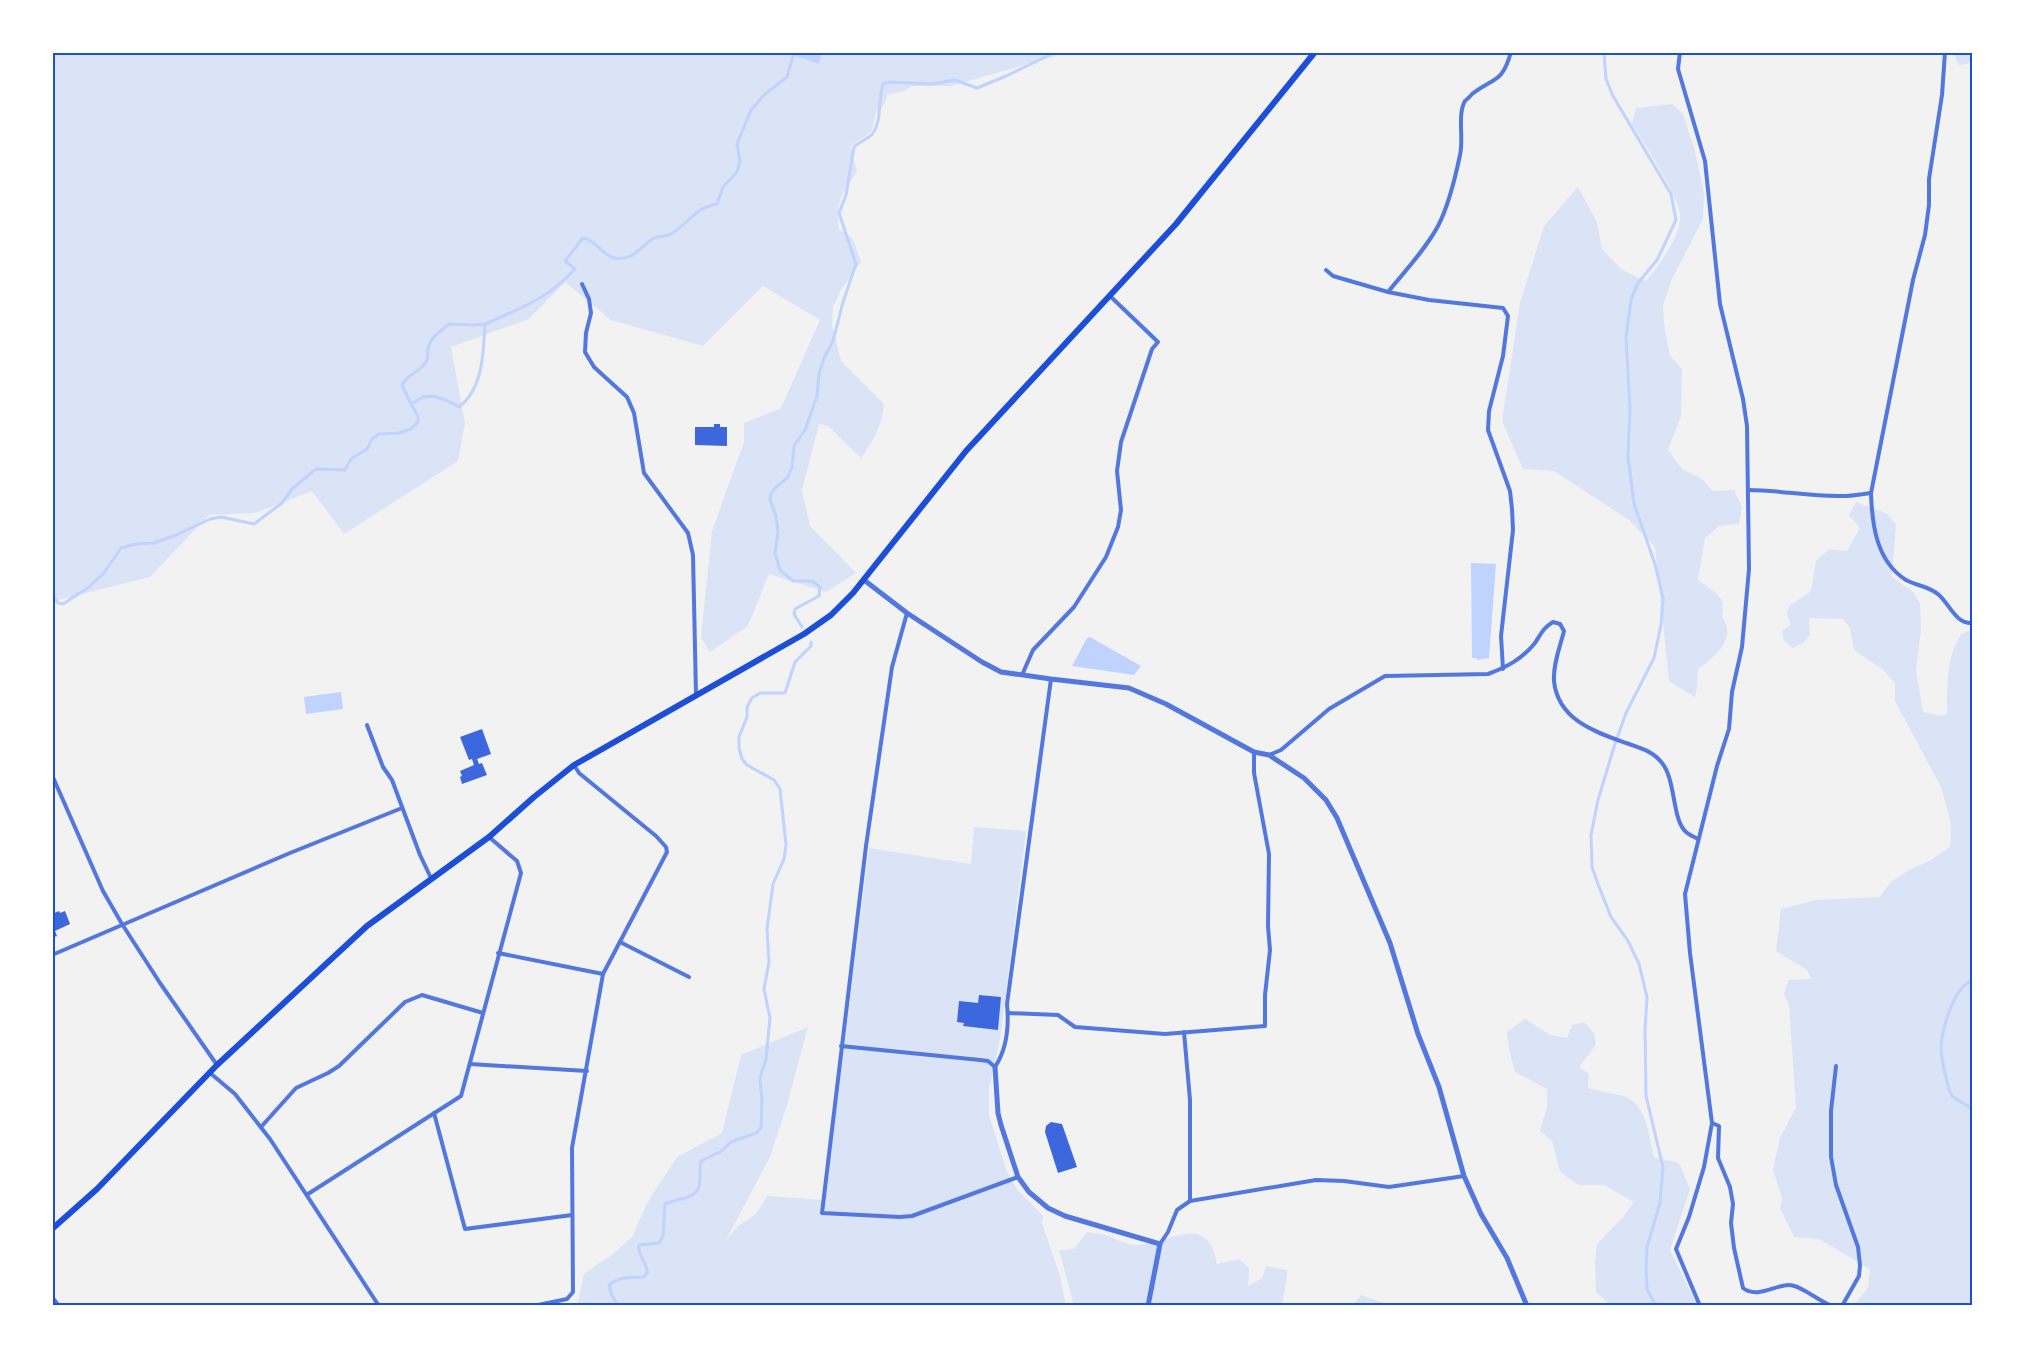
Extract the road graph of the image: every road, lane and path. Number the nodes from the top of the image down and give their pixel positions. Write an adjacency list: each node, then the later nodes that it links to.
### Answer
1 (1315, 52): 8 (main road)
2 (1511, 52): 7 (street)
3 (1680, 52): 9 (street)
4 (1945, 52): 10 (street)
5 (1326, 270): 7 (street)
6 (582, 284): 17 (street)
7 (1388, 292): 14 (street)
8 (1110, 296): 11 (main road); 15 (street)
9 (1748, 490): 10 (street); 25 (street)
10 (1871, 493): 13 (street)
11 (864, 580): 12 (street); 17 (main road)
12 (907, 613): 15 (street); 36 (street)
13 (1972, 623)
14 (1503, 669): 20 (street); 25 (street)
15 (1022, 676): 16 (street)
16 (1051, 679): 19 (street); 34 (street)
17 (696, 695): 21 (main road)
18 (367, 725): 23 (street)
19 (1254, 752): 20 (street); 35 (street)
20 (1269, 754): 46 (street)
21 (574, 765): 24 (main road); 28 (street)
22 (52, 774): 27 (street)
23 (402, 808): 26 (street); 27 (street)
24 (489, 837): 26 (main road); 29 (street)
25 (1698, 839): 44 (street)
26 (431, 878): 38 (main road)
27 (122, 924): 30 (street); 38 (street)
28 (620, 942): 31 (street); 32 (street)
29 (498, 953): 31 (street); 33 (street)
30 (52, 955)
31 (603, 974): 41 (street)
32 (690, 977)
33 (483, 1013): 37 (street); 45 (street)
34 (1008, 1013): 35 (street); 40 (street)
35 (1184, 1032): 49 (street)
36 (841, 1046): 40 (street); 47 (street)
37 (470, 1064): 41 (street); 43 (street)
38 (217, 1065): 42 (main road)
39 (1836, 1066): 61 (street)
40 (995, 1067): 47 (street)
41 (586, 1071): 50 (street)
42 (209, 1072): 45 (street); 51 (main road)
43 (434, 1113): 48 (street); 50 (street)
44 (1712, 1123): 59 (street); 60 (street)
45 (261, 1127): 48 (street)
46 (1464, 1176): 49 (street); 58 (street)
47 (1018, 1177): 52 (street)
48 (308, 1194): 55 (street)
49 (1190, 1201): 52 (street)
50 (572, 1215): 56 (street)
51 (52, 1229)
52 (1160, 1244): 57 (street)
53 (52, 1297): 54 (street)
54 (59, 1305)
55 (379, 1305)
56 (533, 1305)
57 (1148, 1305)
58 (1527, 1305)
59 (1700, 1305)
60 (1832, 1305)
61 (1842, 1305)

